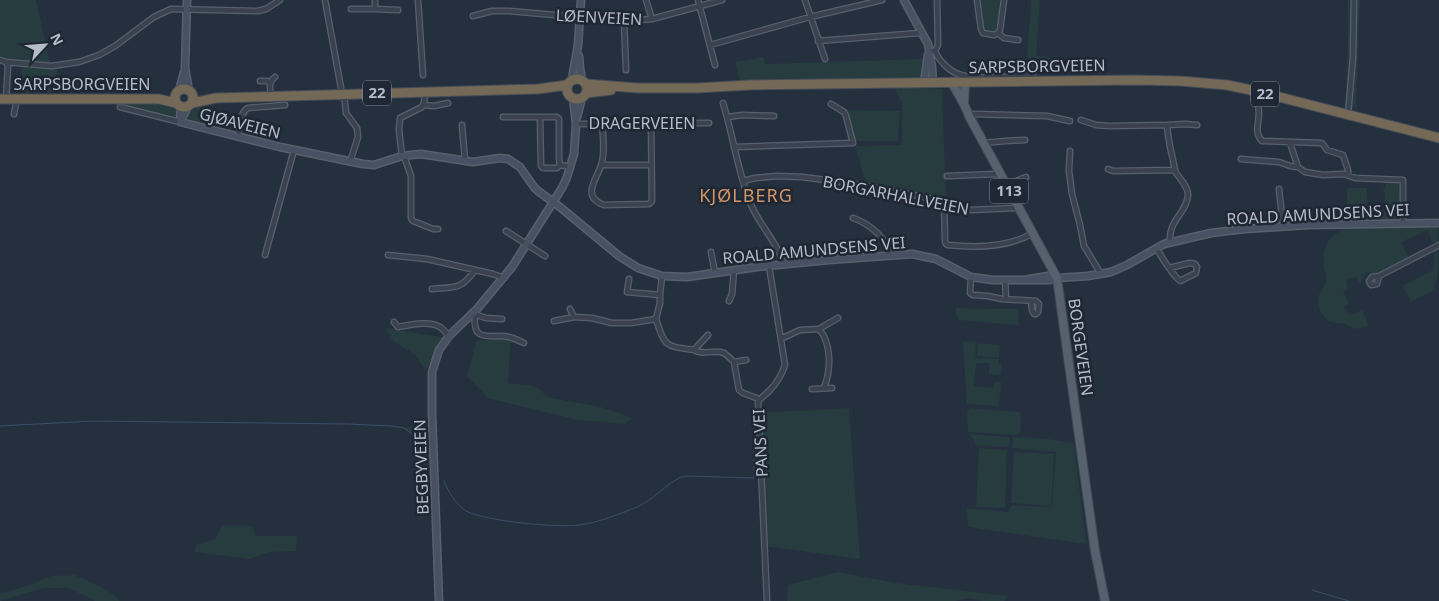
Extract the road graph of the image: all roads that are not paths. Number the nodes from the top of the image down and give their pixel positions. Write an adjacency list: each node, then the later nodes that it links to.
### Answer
1 (187, 0): 20 (street, GJØAVEIEN)
2 (280, 0): 20 (street)
3 (325, 0): 48 (street)
4 (374, 0): 19 (street)
5 (418, 0): 40 (street)
6 (581, 0): 23 (street, BEGBYVEIEN)
7 (646, 0): 25 (street)
8 (698, 0): 17 (street)
9 (722, 0): 17 (street, LØENVEIEN)
10 (805, 0): 24 (street)
11 (882, 0): 24 (street)
12 (904, 0): 27 (street)
13 (937, 0): 33 (street)
14 (977, 0): 28 (street)
15 (1004, 0): 28 (street)
16 (1354, 0): 63 (street)
17 (700, 7): 25 (street, LØENVEIEN); 32 (street)
18 (351, 9): 19 (street)
19 (375, 9): 21 (street)
20 (186, 10): 36 (street); 53 (street, GJØAVEIEN)
21 (398, 10)
22 (473, 16): 23 (street, LØENVEIEN)
23 (580, 17): 26 (street, LØENVEIEN); 31 (street, BEGBYVEIEN)
24 (810, 17): 30 (street); 32 (street)
25 (652, 20): 26 (street, LØENVEIEN)
26 (624, 21): 38 (street)
27 (922, 32): 30 (street); 33 (street)
28 (998, 34): 29 (street)
29 (1018, 40)
30 (818, 41): 34 (street)
31 (578, 45): 47 (street, BEGBYVEIEN); 47 (street, BEGBYVEIEN)
32 (710, 45): 37 (street)
33 (932, 51): 39 (street); 45 (street)
34 (824, 59)
35 (0, 60): 36 (street, SARPSBORGVEIEN)
36 (6, 62): 51 (street, SARPSBORGVEIEN)
37 (715, 65)
38 (626, 70)
39 (1033, 74)
40 (423, 75)
41 (275, 77): 44 (street)
42 (260, 81): 44 (street)
43 (965, 82): 46 (highway, SARPSBORGVEIEN / 22); 54 (main road, BORGEVEIEN / 113); 63 (highway, SARPSBORGVEIEN / 22)
44 (270, 83): 50 (street)
45 (928, 83): 46 (highway, SARPSBORGVEIEN / 22); 47 (highway, SARPSBORGVEIEN / 22)
46 (952, 83): 54 (main road, BORGEVEIEN / 113)
47 (577, 89): 49 (highway, SARPSBORGVEIEN / 22); 70 (street, BEGBYVEIEN)
48 (342, 91): 49 (highway, SARPSBORGVEIEN / 22); 50 (highway, SARPSBORGVEIEN / 22); 90 (street)
49 (425, 92): 59 (street)
50 (271, 96): 53 (highway, SARPSBORGVEIEN / 22)
51 (3, 99): 52 (highway, SARPSBORGVEIEN / 22)
52 (17, 99): 53 (highway, SARPSBORGVEIEN / 22); 62 (street)
53 (184, 99): 72 (street, GJØAVEIEN)
54 (964, 102): 65 (main road, BORGEVEIEN / 113)
55 (448, 103): 59 (street)
56 (723, 103): 67 (street)
57 (831, 104): 84 (street)
58 (285, 105): 79 (street)
59 (423, 105): 87 (street)
60 (1258, 106): 82 (street)
61 (120, 107): 72 (street, GJØAVEIEN)
62 (14, 114)
63 (1348, 115): 80 (highway, SARPSBORGVEIEN / 22)
64 (774, 116): 67 (street)
65 (969, 116): 71 (street); 83 (main road, BORGEVEIEN / 113)
66 (540, 117): 68 (street); 93 (street); 93 (street)
67 (728, 117): 84 (street)
68 (504, 118)
69 (1081, 120): 77 (street)
70 (576, 121): 75 (street, DRAGERVEIEN); 94 (street, BEGBYVEIEN)
71 (1070, 121)
72 (180, 122): 79 (street, GJØAVEIEN)
73 (651, 122): 74 (street, DRAGERVEIEN); 75 (street, DRAGERVEIEN); 92 (street)
74 (709, 122)
75 (602, 123): 91 (street)
76 (462, 125): 89 (street)
77 (1167, 125): 78 (street); 97 (street)
78 (1197, 125)
79 (238, 136): 85 (street, GJØAVEIEN)
80 (1439, 138)
81 (1025, 140): 83 (street)
82 (1290, 143): 95 (street); 99 (street)
83 (984, 144): 98 (main road, BORGEVEIEN / 113)
84 (734, 147): 102 (street)
85 (294, 150): 90 (street, GJØAVEIEN); 120 (street, GJØAVEIEN)
86 (1070, 151): 130 (street)
87 (403, 156): 89 (street, ROALD AMUNDSENS VEI); 90 (street, ROALD AMUNDSENS VEI); 112 (street)
88 (1241, 159): 95 (street)
89 (465, 161): 106 (street, ROALD AMUNDSENS VEI)
90 (350, 162)
91 (602, 165): 92 (street); 92 (street)
92 (651, 165)
93 (560, 166): 94 (street)
94 (571, 167): 106 (street, BEGBYVEIEN)
95 (1298, 167): 99 (street)
96 (1108, 170): 97 (street)
97 (1175, 170): 115 (street)
98 (1000, 173): 100 (street); 103 (main road, BORGEVEIEN / 113)
99 (1348, 174): 109 (street)
100 (947, 176)
101 (1026, 177): 103 (street)
102 (743, 180): 105 (street, BORGARHALLVEIEN); 124 (street)
103 (1006, 185): 107 (main road, BORGEVEIEN / 113)
104 (1279, 189): 111 (street)
105 (944, 201): 107 (street, BORGARHALLVEIEN); 114 (street)
106 (554, 202): 116 (street, BEGBYVEIEN); 131 (street, ROALD AMUNDSENS VEI)
107 (1018, 206): 114 (main road, BORGEVEIEN / 113)
108 (853, 218): 123 (street)
109 (1403, 222): 110 (street, ROALD AMUNDSENS VEI); 111 (street, ROALD AMUNDSENS VEI)
110 (1439, 223)
111 (1283, 226): 115 (street, ROALD AMUNDSENS VEI)
112 (438, 229)
113 (506, 231): 116 (street)
114 (1033, 233): 135 (main road, BORGEVEIEN / 113)
115 (1170, 242): 118 (street, ROALD AMUNDSENS VEI)
116 (527, 245): 122 (street); 134 (street, BEGBYVEIEN)
117 (1439, 245): 132 (street)
118 (1156, 248): 126 (street); 130 (street, ROALD AMUNDSENS VEI)
119 (712, 252): 129 (street, ROALD AMUNDSENS VEI)
120 (265, 255)
121 (388, 255): 127 (street)
122 (545, 256)
123 (890, 256): 124 (street, ROALD AMUNDSENS VEI); 133 (street, ROALD AMUNDSENS VEI)
124 (784, 264): 125 (street, ROALD AMUNDSENS VEI)
125 (769, 266): 128 (street, ROALD AMUNDSENS VEI); 154 (street, PANS VEI)
126 (1169, 268): 126 (street)
127 (474, 270): 134 (street); 138 (street)
128 (734, 270): 129 (street, ROALD AMUNDSENS VEI); 141 (street)
129 (715, 273): 131 (street, ROALD AMUNDSENS VEI)
130 (1101, 274): 135 (street, ROALD AMUNDSENS VEI)
131 (662, 276): 139 (street)
132 (1379, 276)
133 (972, 277): 137 (street, ROALD AMUNDSENS VEI); 140 (street)
134 (504, 278): 144 (street, BEGBYVEIEN)
135 (1057, 278): 137 (street, ROALD AMUNDSENS VEI); 165 (main road, BORGEVEIEN / 113)
136 (629, 279): 139 (street)
137 (1005, 280): 140 (street)
138 (432, 289)
139 (660, 294): 146 (street)
140 (1006, 299): 142 (street)
141 (729, 301)
142 (1031, 301)
143 (570, 309): 145 (street)
144 (474, 314): 148 (street); 153 (street, BEGBYVEIEN); 155 (street)
145 (574, 317): 146 (street); 149 (street)
146 (656, 318): 156 (street)
147 (838, 318): 151 (street)
148 (502, 319)
149 (554, 321)
150 (394, 322): 153 (street)
151 (819, 329): 154 (street); 159 (street)
152 (708, 335): 156 (street)
153 (449, 336): 163 (street, BEGBYVEIEN)
154 (781, 338): 162 (street, PANS VEI)
155 (524, 343)
156 (694, 350): 158 (street)
157 (746, 360): 158 (street)
158 (734, 362): 162 (street)
159 (824, 388): 160 (street); 161 (street)
160 (832, 388)
161 (812, 389)
162 (759, 399): 164 (street, PANS VEI)
163 (439, 601)
164 (767, 601)
165 (1105, 601)

